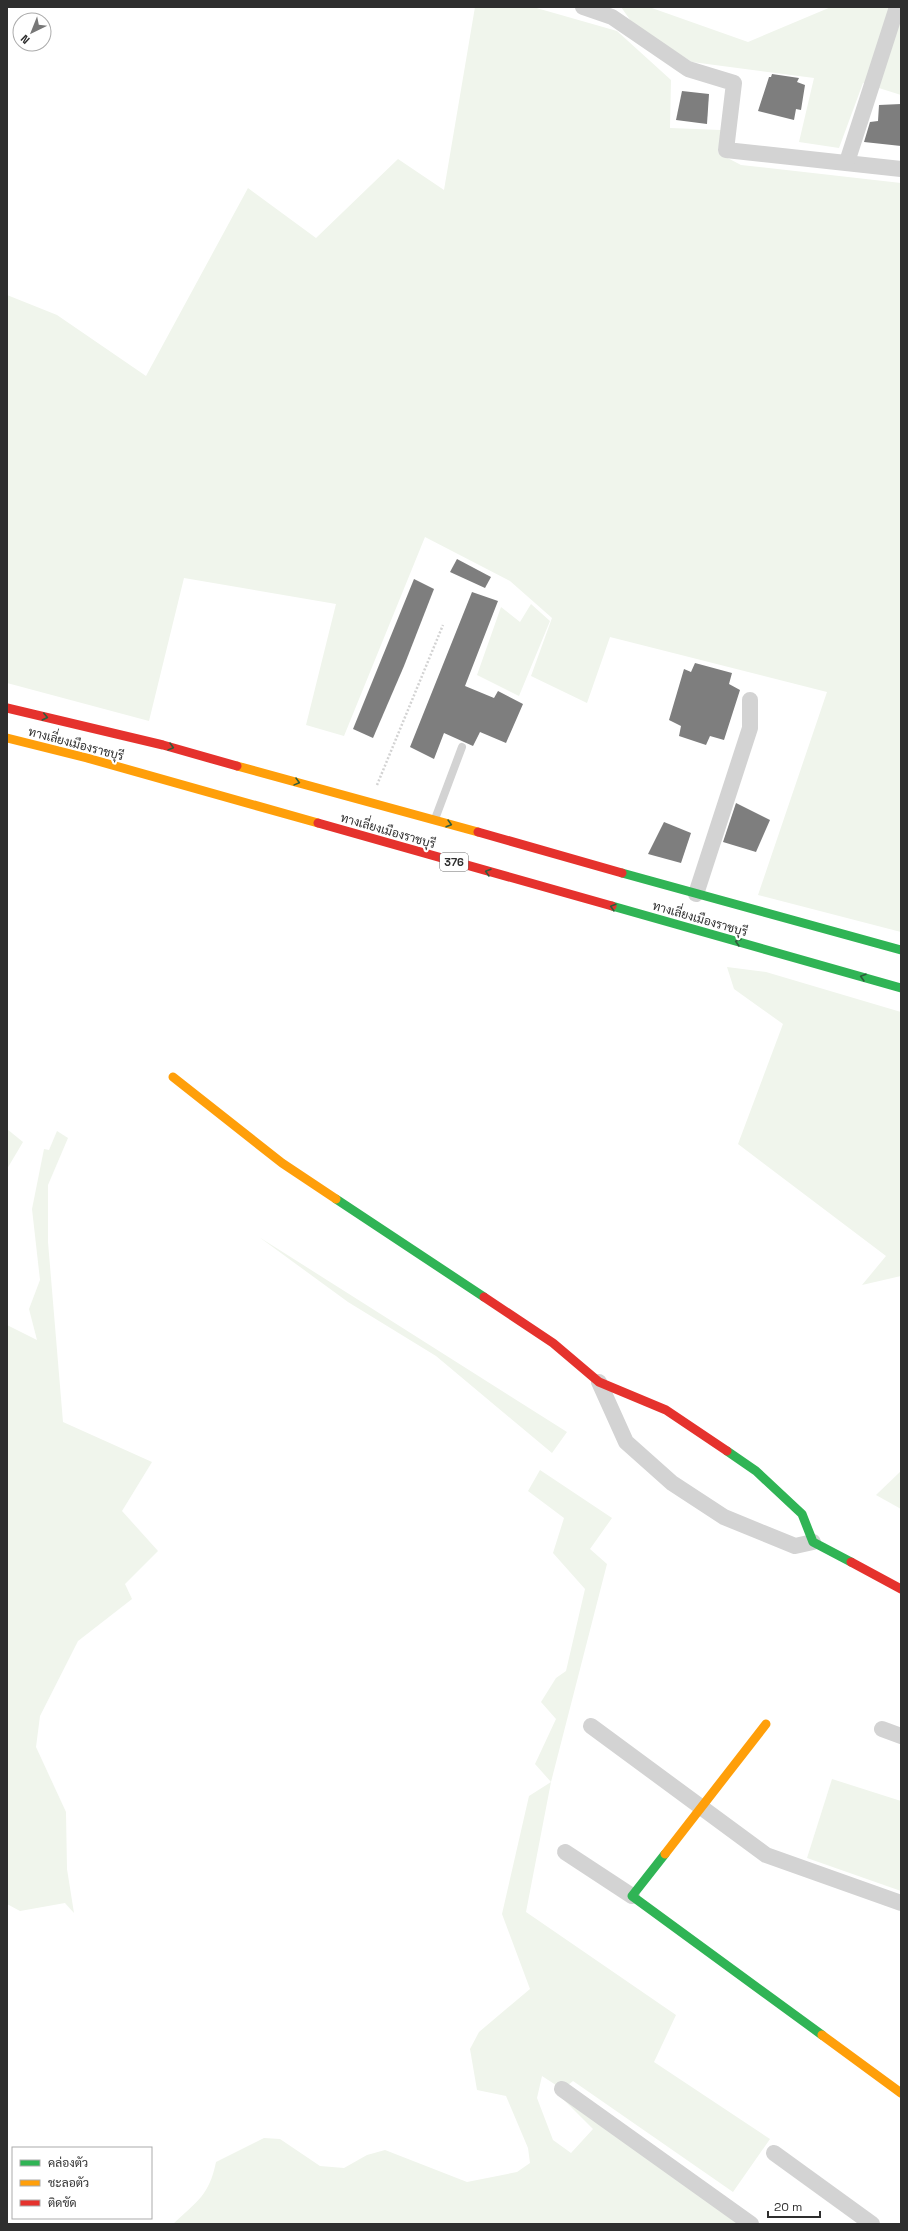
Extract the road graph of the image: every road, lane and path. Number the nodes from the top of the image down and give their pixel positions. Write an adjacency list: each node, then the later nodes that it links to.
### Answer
1 (583, 7): 3 (street)
2 (897, 7): 3 (street)
3 (847, 162): 4 (street)
4 (901, 169)
5 (443, 625): 10 (path)
6 (750, 700): 12 (street)
7 (7, 708): 10 (main road, ทางเลี่ยงเมืองราชบุรี, one-way to 10)
8 (7, 738): 14 (main road, ทางเลี่ยงเมืองราชบุรี / 376, one-way to 8)
9 (462, 747): 11 (lane)
10 (370, 802): 11 (main road, ทางเลี่ยงเมืองราชบุรี)
11 (434, 820): 12 (main road, ทางเลี่ยงเมืองราชบุรี, one-way to 12)
12 (696, 894): 13 (main road, ทางเลี่ยงเมืองราชบุรี)
13 (901, 950)
14 (901, 988)
15 (173, 1077): 16 (main road)
16 (599, 1382): 17 (main road); 17 (street)
17 (813, 1542): 18 (main road)
18 (901, 1589)
19 (766, 1724): 23 (main road)
20 (591, 1726): 23 (street)
21 (882, 1729): 22 (street)
22 (901, 1736)
23 (700, 1808): 25 (main road); 26 (street)
24 (565, 1852): 25 (street)
25 (632, 1896): 28 (main road)
26 (901, 1903)
27 (562, 2090): 30 (street)
28 (901, 2093)
29 (774, 2153): 31 (street)
30 (751, 2224)
31 (872, 2224)

